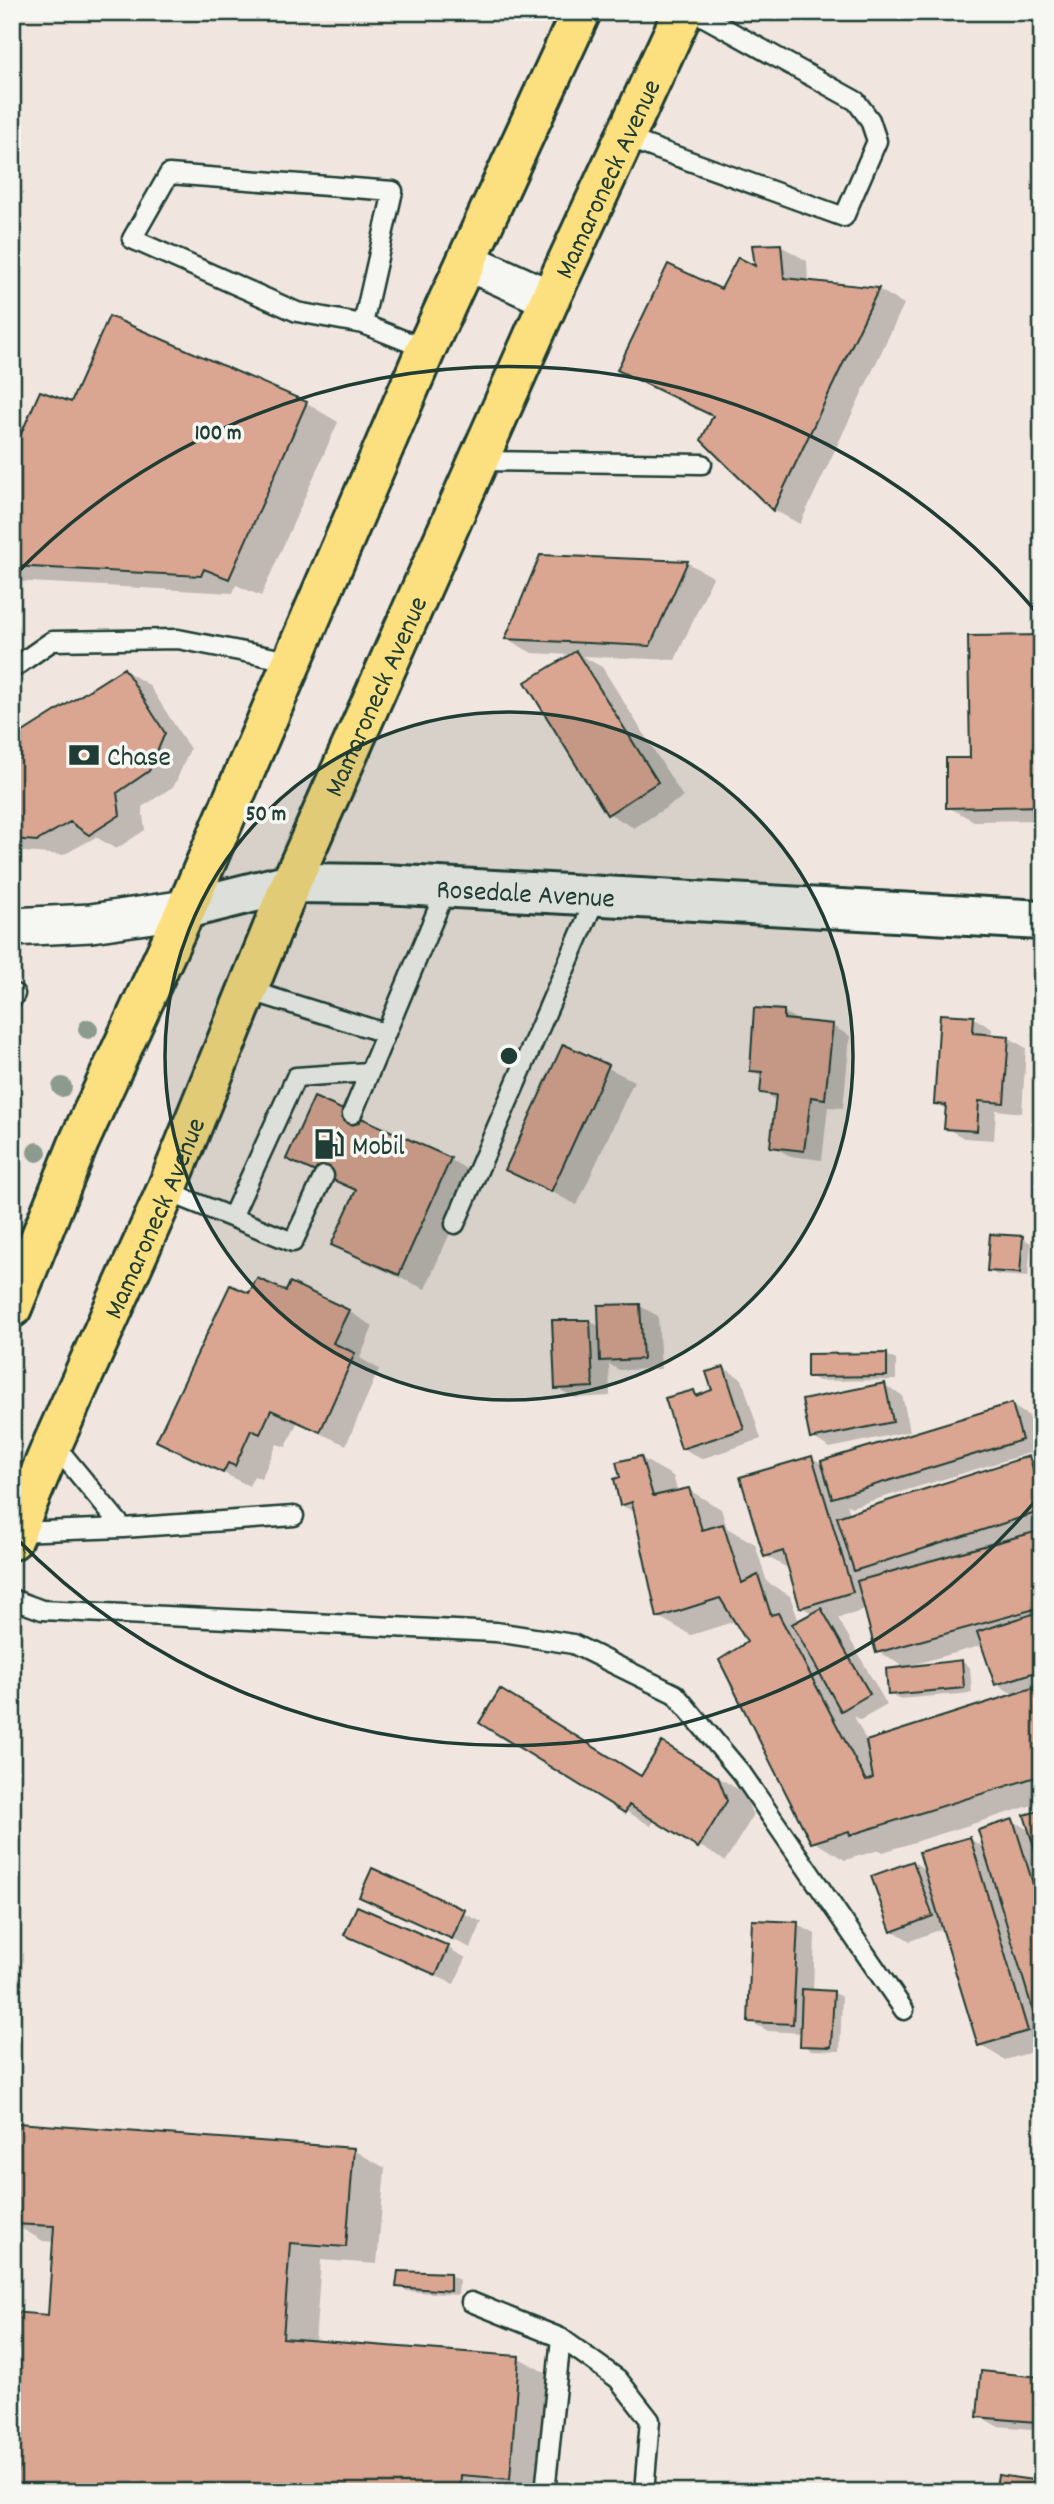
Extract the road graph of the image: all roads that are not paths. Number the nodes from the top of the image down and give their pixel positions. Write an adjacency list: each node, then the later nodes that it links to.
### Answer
1 (581, 12): 5 (main road)
2 (683, 12): 4 (main road, Mamaroneck Avenue)
3 (695, 12): 4 (lane)
4 (626, 138): 6 (main road, Mamaroneck Avenue)
5 (466, 261): 6 (street); 8 (main road)
6 (550, 299): 9 (main road, Mamaroneck Avenue)
7 (363, 324): 7 (lane); 8 (lane)
8 (426, 349): 11 (main road)
9 (478, 461): 10 (lane); 13 (main road, Mamaroneck Avenue)
10 (702, 464)
11 (290, 661): 12 (lane); 16 (main road)
12 (12, 669)
13 (291, 884): 14 (street, Rosedale Avenue); 16 (street, Rosedale Avenue); 19 (main road, Mamaroneck Avenue)
14 (447, 887): 15 (street, Rosedale Avenue); 20 (lane)
15 (597, 895): 17 (street, Rosedale Avenue); 26 (lane)
16 (186, 909): 18 (street, Rosedale Avenue); 27 (main road)
17 (1042, 920)
18 (12, 927)
19 (248, 990): 20 (lane); 24 (main road, Mamaroneck Avenue)
20 (385, 1033): 21 (lane)
21 (368, 1072): 22 (lane); 25 (lane)
22 (352, 1114)
23 (324, 1176): 25 (lane)
24 (166, 1191): 25 (lane); 28 (main road, Mamaroneck Avenue)
25 (232, 1217)
26 (455, 1224)
27 (12, 1308)
28 (53, 1443): 30 (lane); 31 (main road, Mamaroneck Avenue)
29 (294, 1516): 30 (lane)
30 (122, 1528): 31 (lane)
31 (14, 1534)
32 (12, 1599): 33 (lane)
33 (904, 2010)
34 (471, 2302): 35 (lane)
35 (561, 2338): 36 (lane); 37 (lane)
36 (545, 2492)
37 (644, 2492)

